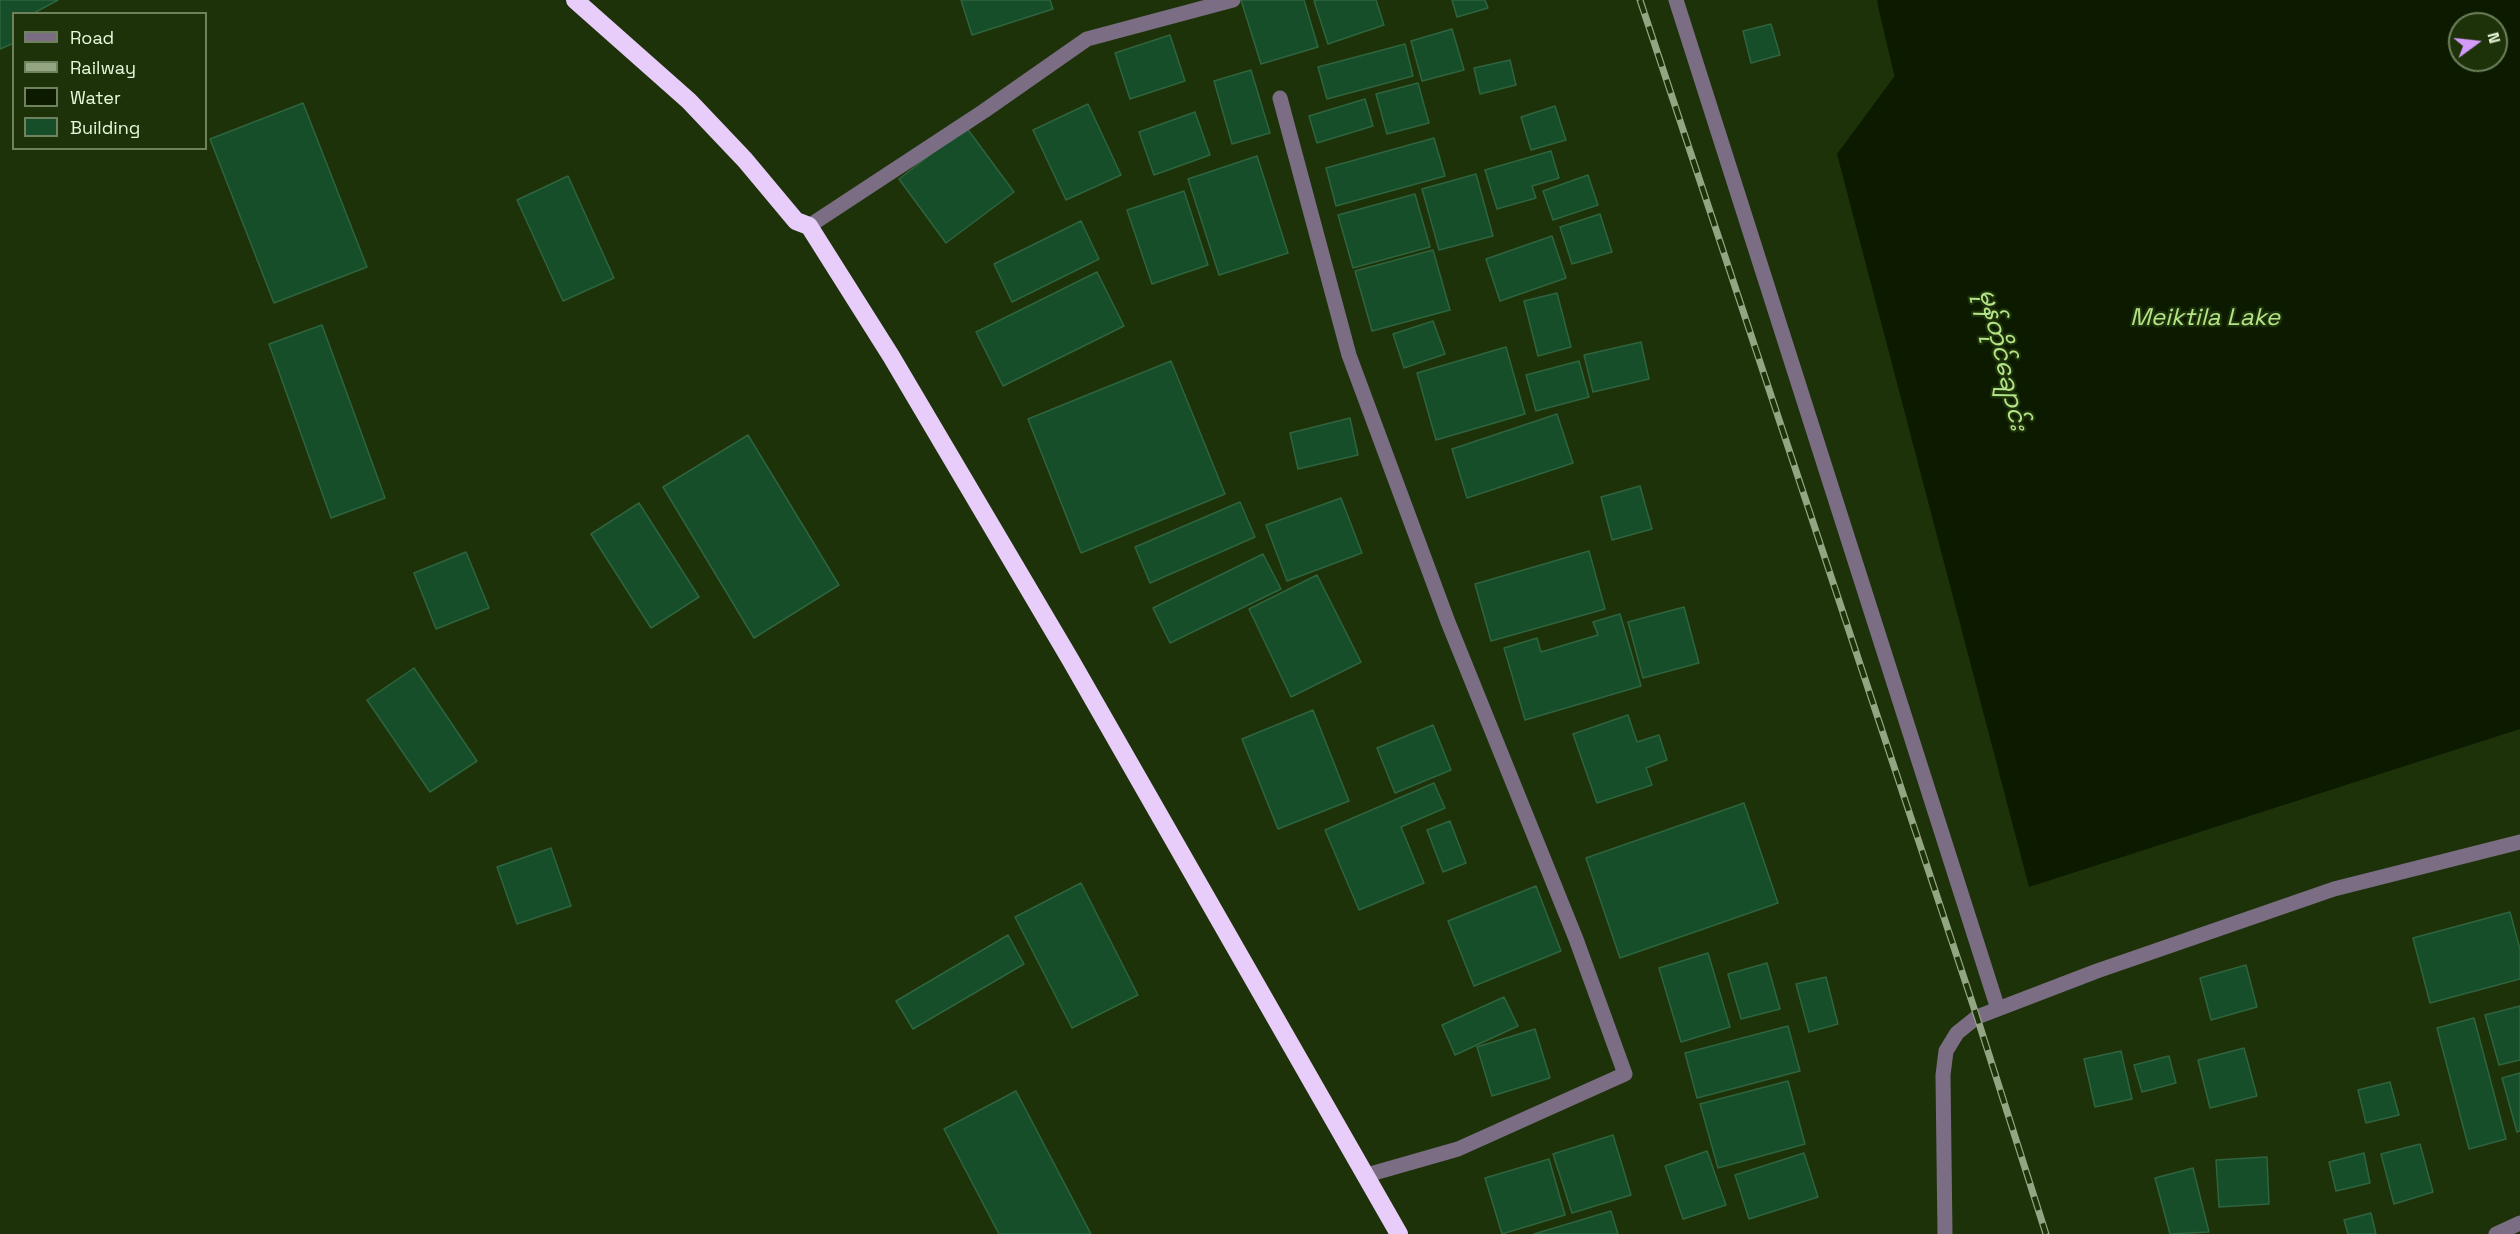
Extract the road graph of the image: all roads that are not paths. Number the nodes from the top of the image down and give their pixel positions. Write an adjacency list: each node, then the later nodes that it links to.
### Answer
1 (575, 0): 5 (highway)
2 (1233, 0): 5 (street)
3 (1676, 0): 7 (street)
4 (1280, 98): 8 (street)
5 (809, 226): 8 (highway)
6 (2520, 842): 7 (street)
7 (1998, 1009): 11 (street)
8 (1366, 1176): 10 (highway)
9 (2520, 1223): 12 (street)
10 (1399, 1234)
11 (1945, 1234)
12 (2496, 1234)

